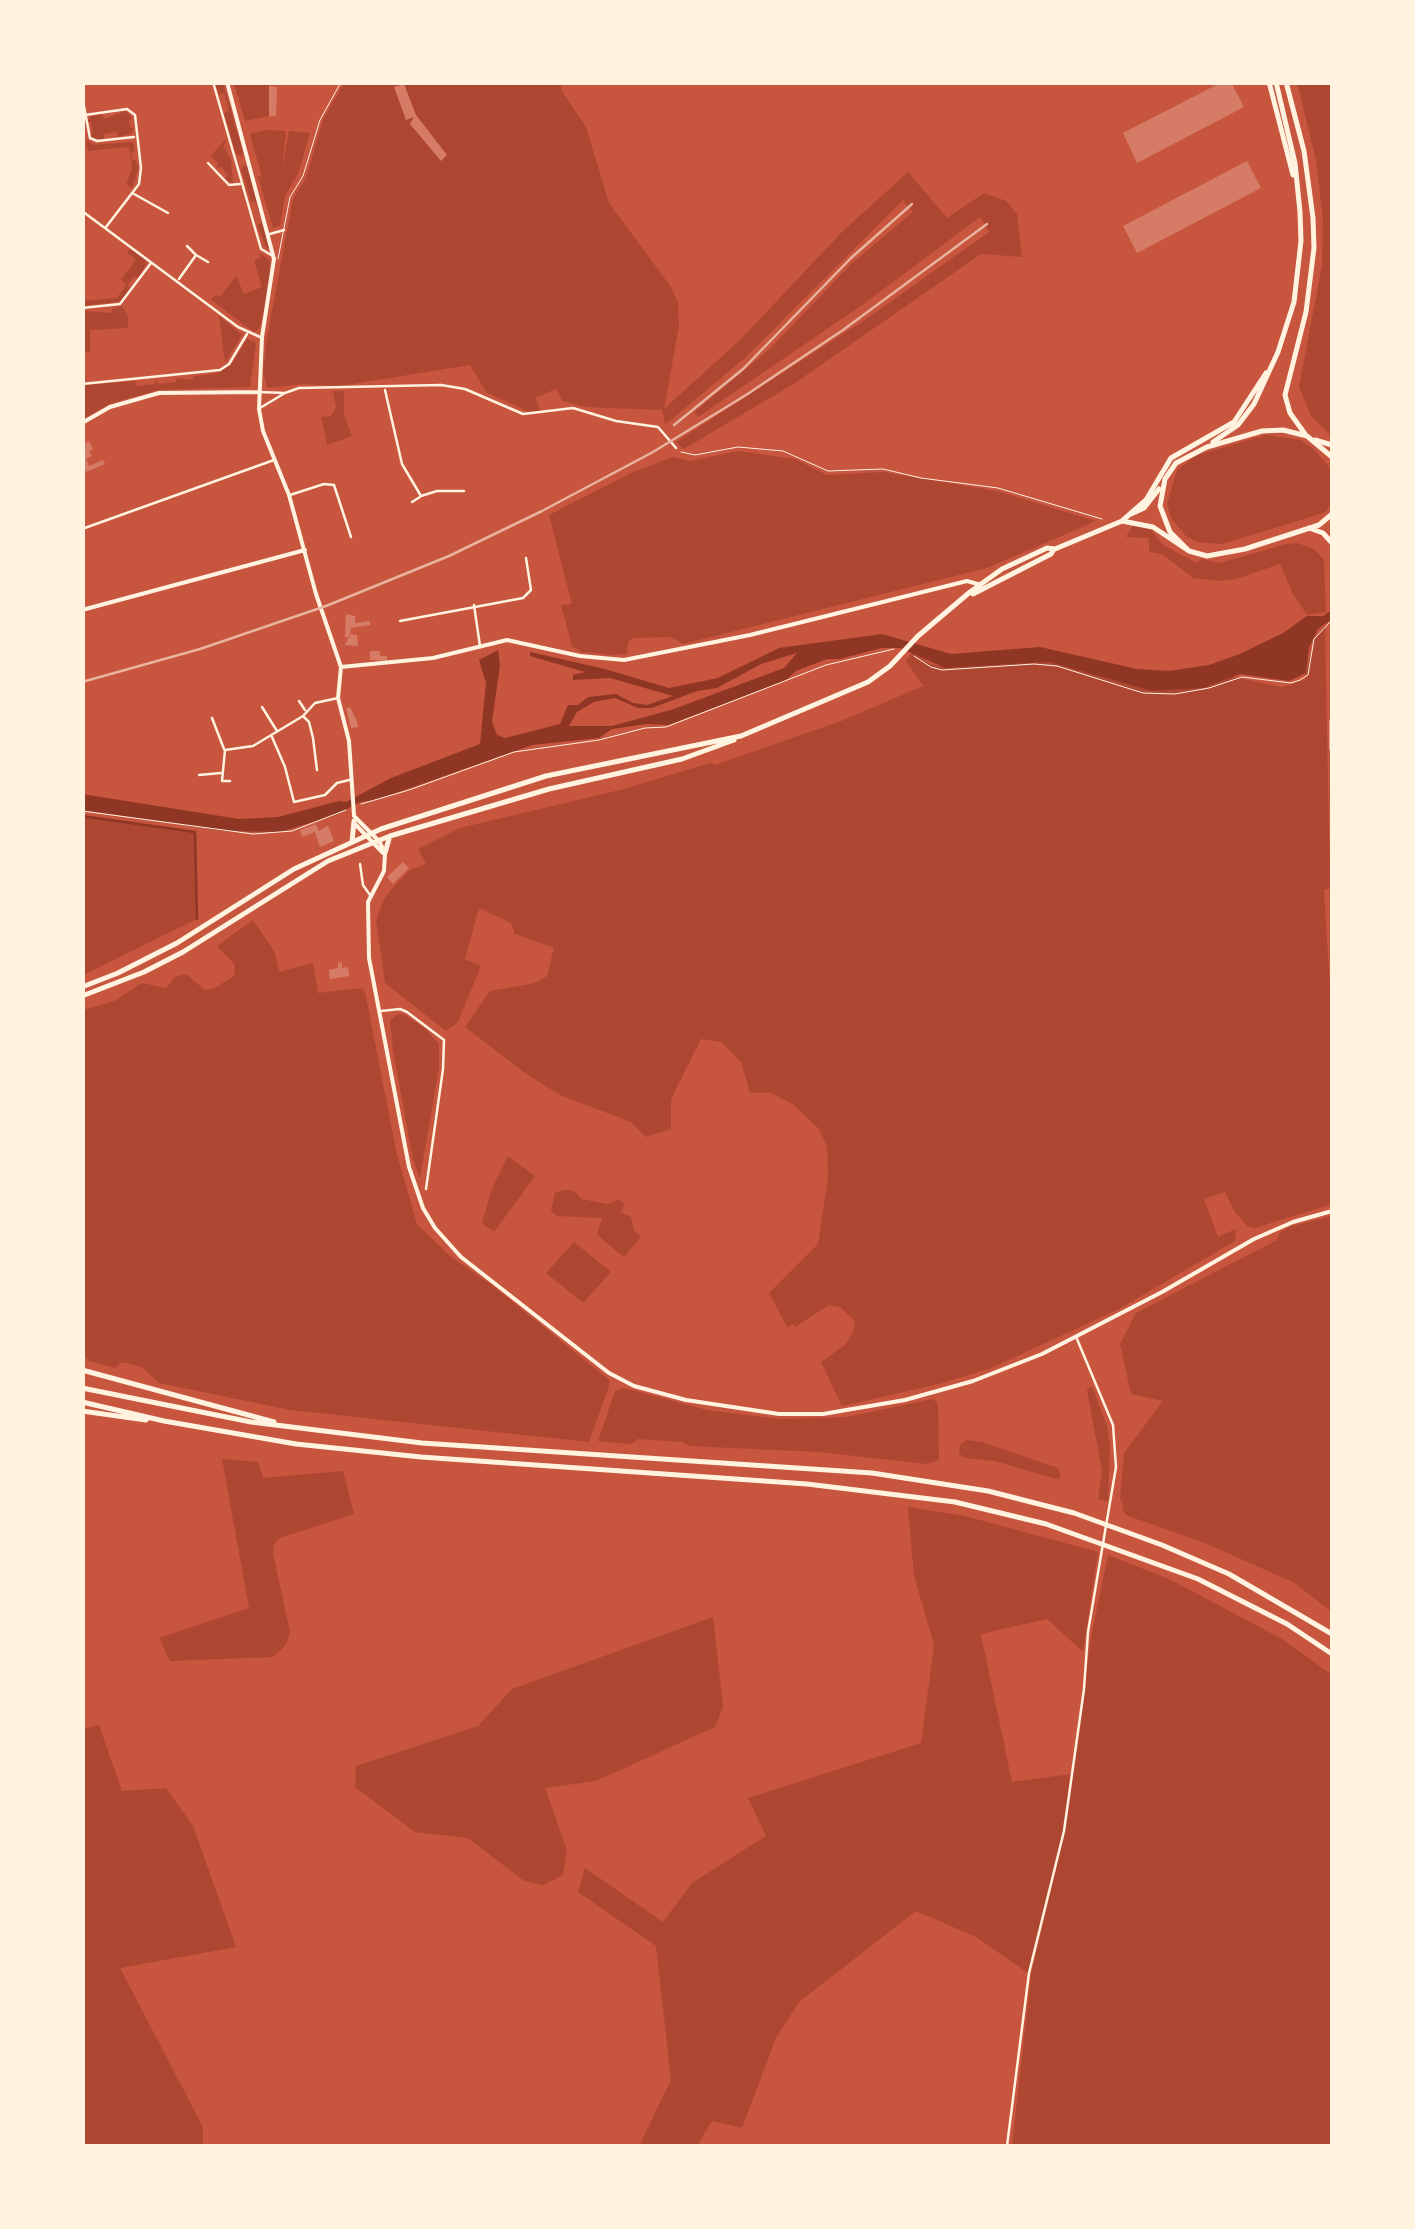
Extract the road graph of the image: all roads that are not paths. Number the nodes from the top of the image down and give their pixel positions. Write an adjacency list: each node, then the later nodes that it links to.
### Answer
1 (213, 82): 10 (street)
2 (226, 82): 9 (street)
3 (341, 82): 17 (lane)
4 (1272, 82): 28 (main road)
5 (1286, 82): 36 (main road)
6 (82, 96): 7 (street)
7 (85, 114): 8 (street); 8 (street)
8 (137, 136): 13 (street)
9 (248, 158): 10 (street); 18 (street)
10 (236, 162): 12 (street)
11 (208, 163): 12 (street)
12 (242, 183): 21 (street)
13 (133, 193): 15 (street); 16 (street)
14 (82, 211): 16 (street)
15 (168, 212)
16 (105, 228): 22 (street)
17 (284, 230): 18 (street); 21 (lane)
18 (270, 234): 21 (street)
19 (187, 246): 20 (street)
20 (196, 255): 23 (street); 24 (street)
21 (274, 260): 27 (street)
22 (152, 261): 24 (street); 25 (street)
23 (208, 262)
24 (178, 281): 26 (street)
25 (82, 308)
26 (248, 333): 27 (street); 30 (street)
27 (262, 337): 32 (street)
28 (1274, 362): 39 (main road); 48 (main road)
29 (82, 371): 30 (street)
30 (83, 384)
31 (384, 388): 33 (street); 40 (street); 46 (street)
32 (258, 392): 33 (street); 34 (street); 35 (street)
33 (285, 393): 34 (street)
34 (258, 408): 42 (street)
35 (82, 423)
36 (1308, 436): 37 (main road); 39 (main road)
37 (1315, 440): 38 (main road); 41 (main road)
38 (1332, 445)
39 (1206, 447): 43 (main road)
40 (676, 448)
41 (1332, 457)
42 (275, 460): 45 (street); 52 (street)
43 (1165, 480): 48 (main road); 56 (main road)
44 (464, 491): 46 (street)
45 (289, 496): 53 (street); 55 (street)
46 (421, 496): 47 (street)
47 (412, 502)
48 (1132, 514): 50 (main road)
49 (1332, 514): 51 (main road)
50 (1122, 521): 56 (main road); 58 (main road)
51 (1309, 528): 54 (main road); 56 (main road)
52 (82, 529)
53 (351, 537)
54 (1332, 543)
55 (305, 550): 60 (street); 63 (street)
56 (1190, 551)
57 (526, 558): 59 (street)
58 (984, 586): 62 (street); 72 (main road)
59 (474, 606): 61 (street); 62 (street)
60 (82, 610)
61 (400, 621)
62 (480, 648): 63 (street)
63 (341, 667): 64 (street)
64 (338, 698): 67 (street); 78 (street)
65 (299, 701): 67 (street)
66 (262, 707): 70 (street)
67 (304, 714): 70 (street); 75 (street)
68 (212, 718): 73 (street)
69 (1332, 721): 74 (main road)
70 (278, 732): 71 (street)
71 (271, 736): 73 (street); 78 (street)
72 (741, 736): 81 (main road); 82 (main road)
73 (225, 750): 76 (street)
74 (1332, 750)
75 (317, 770)
76 (222, 773): 77 (street); 79 (street)
77 (199, 775)
78 (351, 780): 80 (street)
79 (230, 781)
80 (352, 814): 81 (street); 83 (main road)
81 (369, 834): 83 (main road); 84 (street)
82 (390, 836): 84 (main road); 85 (main road)
83 (352, 842): 88 (main road)
84 (377, 842): 85 (street); 89 (main road)
85 (385, 856): 87 (street)
86 (360, 864): 87 (street)
87 (370, 895): 90 (street)
88 (82, 987)
89 (82, 996)
90 (380, 1012): 91 (street); 93 (street)
91 (426, 1188)
92 (1332, 1211): 93 (street)
93 (1076, 1338): 102 (street)
94 (82, 1370): 99 (main road)
95 (82, 1388): 99 (main road)
96 (82, 1402): 98 (main road)
97 (82, 1411): 98 (main road)
98 (164, 1422): 101 (main road)
99 (292, 1428): 100 (main road)
100 (1332, 1634)
101 (1332, 1654)
102 (1007, 2146)

